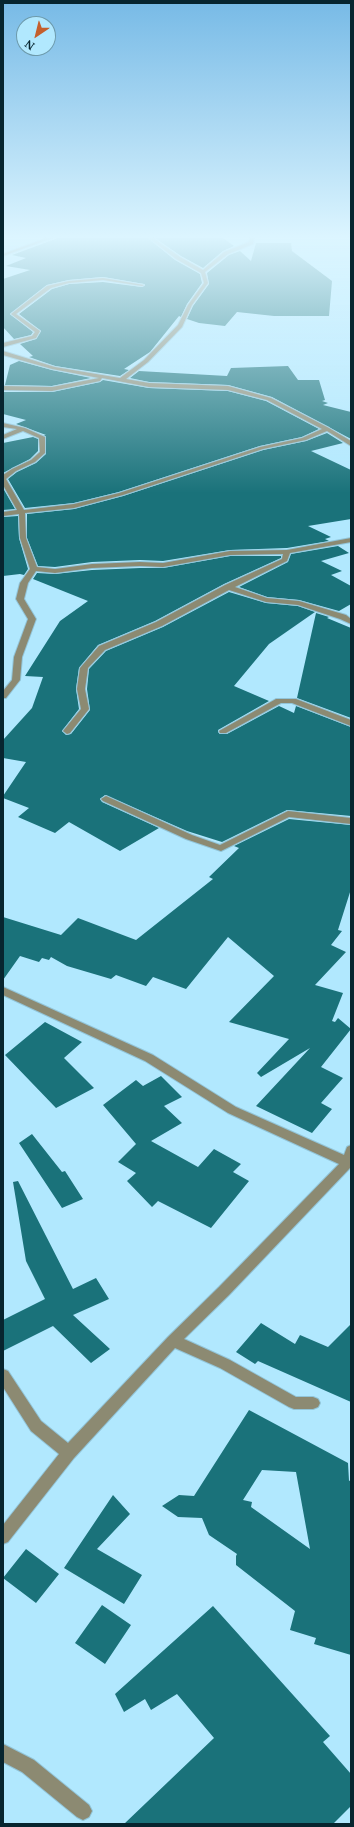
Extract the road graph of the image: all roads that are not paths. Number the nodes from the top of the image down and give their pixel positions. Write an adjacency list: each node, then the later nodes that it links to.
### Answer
1 (26, 323): 3 (street)
2 (181, 323): 6 (street)
3 (3, 345)
4 (3, 353): 5 (street)
5 (104, 378): 6 (street); 7 (street)
6 (121, 380): 10 (street)
7 (3, 388)
8 (3, 425): 9 (street)
9 (23, 429): 11 (street); 13 (street)
10 (327, 429): 12 (street); 14 (street)
11 (3, 437)
12 (351, 444)
13 (3, 479): 14 (street)
14 (22, 512): 15 (street); 18 (street)
15 (3, 514)
16 (351, 540): 17 (street)
17 (286, 552): 18 (street); 19 (street)
18 (34, 569): 21 (street)
19 (228, 587): 20 (street); 23 (street)
20 (351, 622)
21 (3, 696)
22 (351, 723): 24 (street)
23 (67, 731)
24 (223, 731)
25 (106, 799): 26 (street)
26 (351, 820)
27 (3, 991): 28 (street)
28 (350, 1158): 29 (street)
29 (173, 1341): 31 (street); 32 (street)
30 (3, 1375): 32 (street)
31 (313, 1403)
32 (69, 1453): 33 (street)
33 (3, 1537)
34 (3, 1753): 35 (street)
35 (83, 1811)

